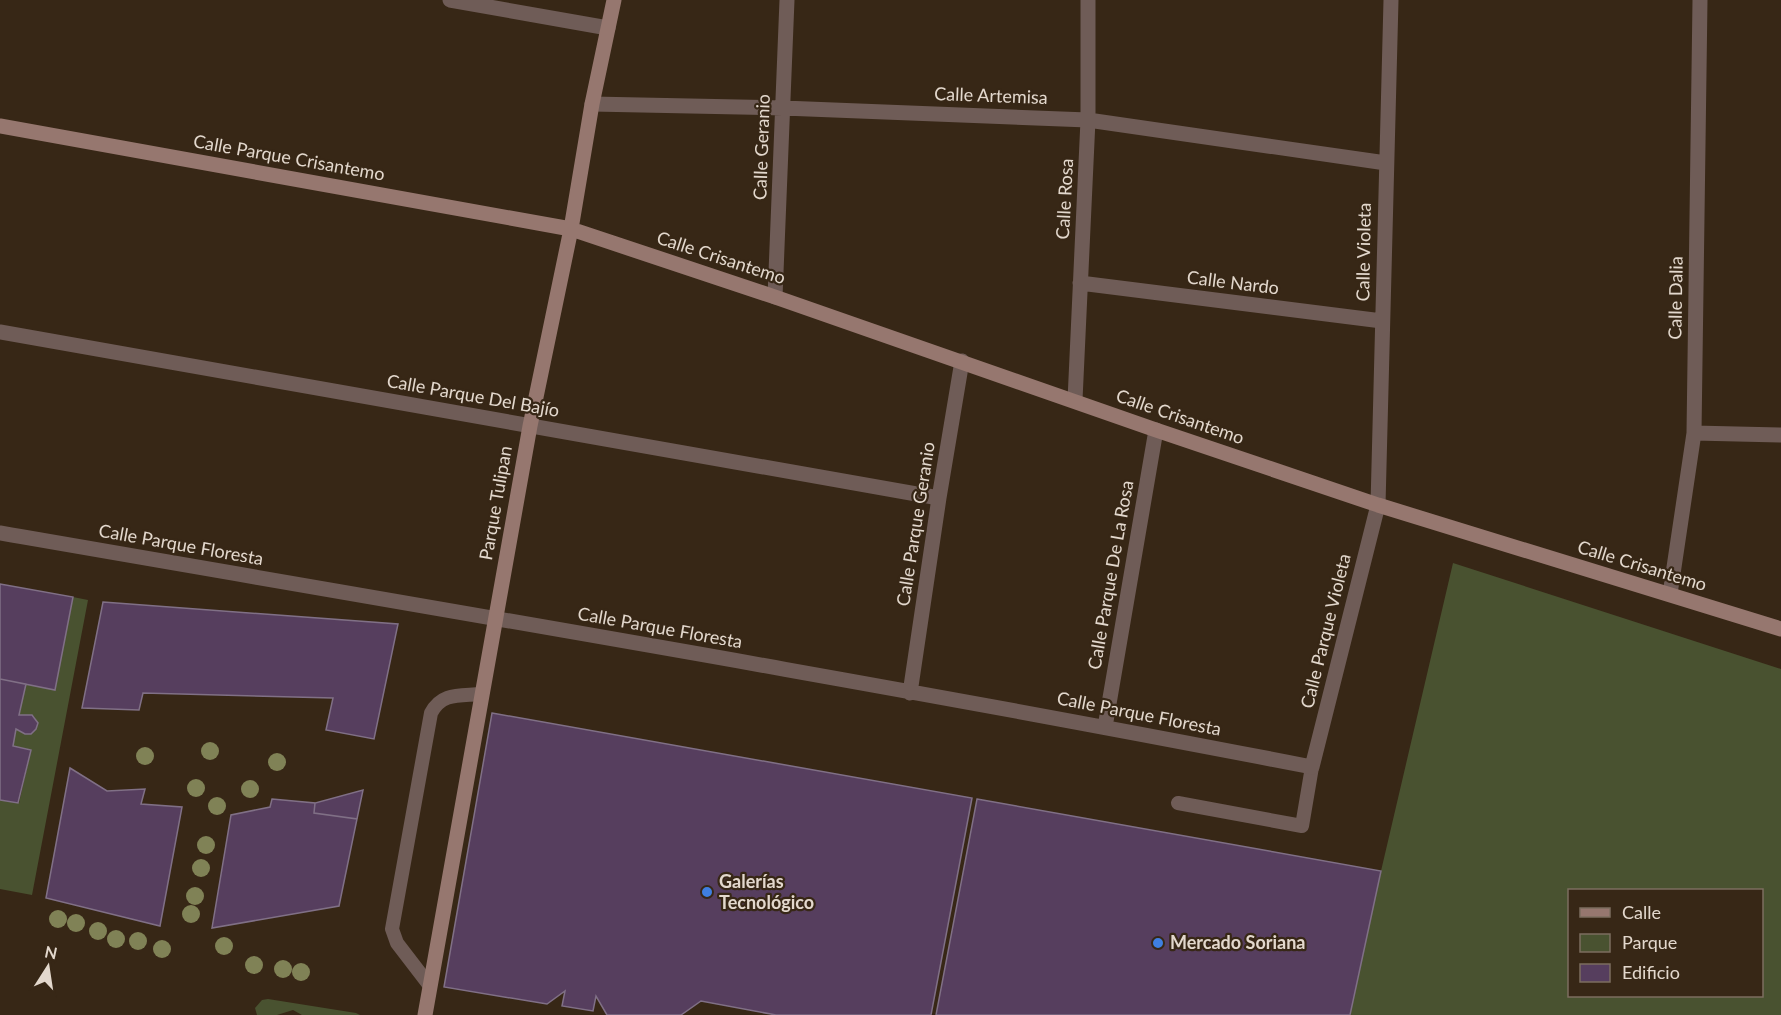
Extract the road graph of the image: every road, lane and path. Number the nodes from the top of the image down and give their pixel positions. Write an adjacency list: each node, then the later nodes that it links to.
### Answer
1 (450, 0): 7 (street)
2 (614, 0): 7 (main road, Parque Tulipan)
3 (787, 0): 9 (street, Calle Geranio)
4 (1088, 0): 10 (street, Calle Rosa)
5 (1391, 0): 12 (street, Calle Violeta)
6 (1700, 0): 22 (street, Calle Dalia)
7 (608, 28): 8 (main road, Parque Tulipan)
8 (592, 104): 9 (street, Calle Artemisa); 13 (main road, Parque Tulipan)
9 (783, 108): 10 (street, Calle Artemisa); 15 (street, Calle Geranio)
10 (1088, 120): 12 (street, Calle Artemisa); 14 (street, Calle Rosa)
11 (0, 126): 13 (main road, Calle Parque Crisantemo)
12 (1386, 163): 16 (street, Calle Violeta)
13 (571, 229): 15 (main road, Calle Crisantemo); 20 (main road, Parque Tulipan)
14 (1080, 283): 16 (street, Calle Nardo); 19 (street, Calle Rosa)
15 (775, 297): 18 (main road, Calle Crisantemo)
16 (1382, 321): 25 (street, Calle Violeta)
17 (0, 332): 20 (street, Calle Parque Del Bajío)
18 (962, 361): 19 (main road, Calle Crisantemo); 24 (street, Calle Parque Geranio)
19 (1075, 400): 21 (main road, Calle Crisantemo)
20 (530, 426): 24 (street, Calle Parque Del Bajío); 28 (main road, Parque Tulipan)
21 (1156, 430): 25 (main road, Calle Crisantemo); 32 (street, Calle Parque De La Rosa)
22 (1694, 433): 23 (street); 27 (street, Calle Dalia)
23 (1781, 435)
24 (939, 498): 30 (street, Calle Parque Geranio)
25 (1377, 505): 27 (main road, Calle Crisantemo); 33 (street, Calle Parque Violeta)
26 (0, 533): 28 (street, Calle Parque Floresta)
27 (1670, 594): 29 (main road, Calle Crisantemo)
28 (494, 618): 30 (street, Calle Parque Floresta); 31 (main road, Parque Tulipan)
29 (1781, 629)
30 (910, 693): 32 (street, Calle Parque Floresta)
31 (482, 694): 35 (main road, Parque Tulipan); 35 (lane)
32 (1105, 727): 33 (street, Calle Parque Floresta)
33 (1312, 767): 34 (lane)
34 (1178, 803)
35 (430, 986): 36 (main road, Parque Tulipan)
36 (425, 1015)

